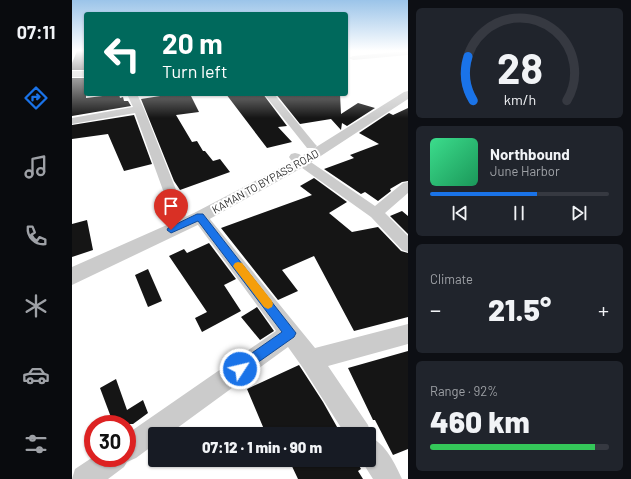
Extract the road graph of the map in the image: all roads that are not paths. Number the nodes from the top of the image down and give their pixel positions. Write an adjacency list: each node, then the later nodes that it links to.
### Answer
1 (72, 74): 2 (street)
2 (84, 74)
3 (408, 86): 9 (street, KAMAN TO BYPASS ROAD)
4 (408, 94): 10 (street, KAMAN TO BYPASS ROAD)
5 (133, 96): 7 (street)
6 (271, 96): 9 (street)
7 (139, 108): 8 (street); 13 (street)
8 (72, 121)
9 (311, 146): 10 (street, KAMAN TO BYPASS ROAD)
10 (298, 159): 12 (street); 13 (street, KAMAN TO BYPASS ROAD); 14 (street, KAMAN TO BYPASS ROAD)
11 (408, 186): 12 (street)
12 (376, 213): 15 (street)
13 (179, 215): 16 (street, KAMAN TO BYPASS ROAD)
14 (200, 216): 17 (street, KAMAN TO BYPASS ROAD); 18 (street)
15 (408, 246)
16 (72, 262)
17 (72, 276)
18 (290, 333): 20 (street); 22 (street)
19 (408, 334): 20 (street)
20 (311, 360): 21 (street)
21 (354, 427)
22 (136, 443)
23 (376, 460): 26 (street)
24 (103, 467): 25 (street)
25 (86, 479)
26 (388, 479)

